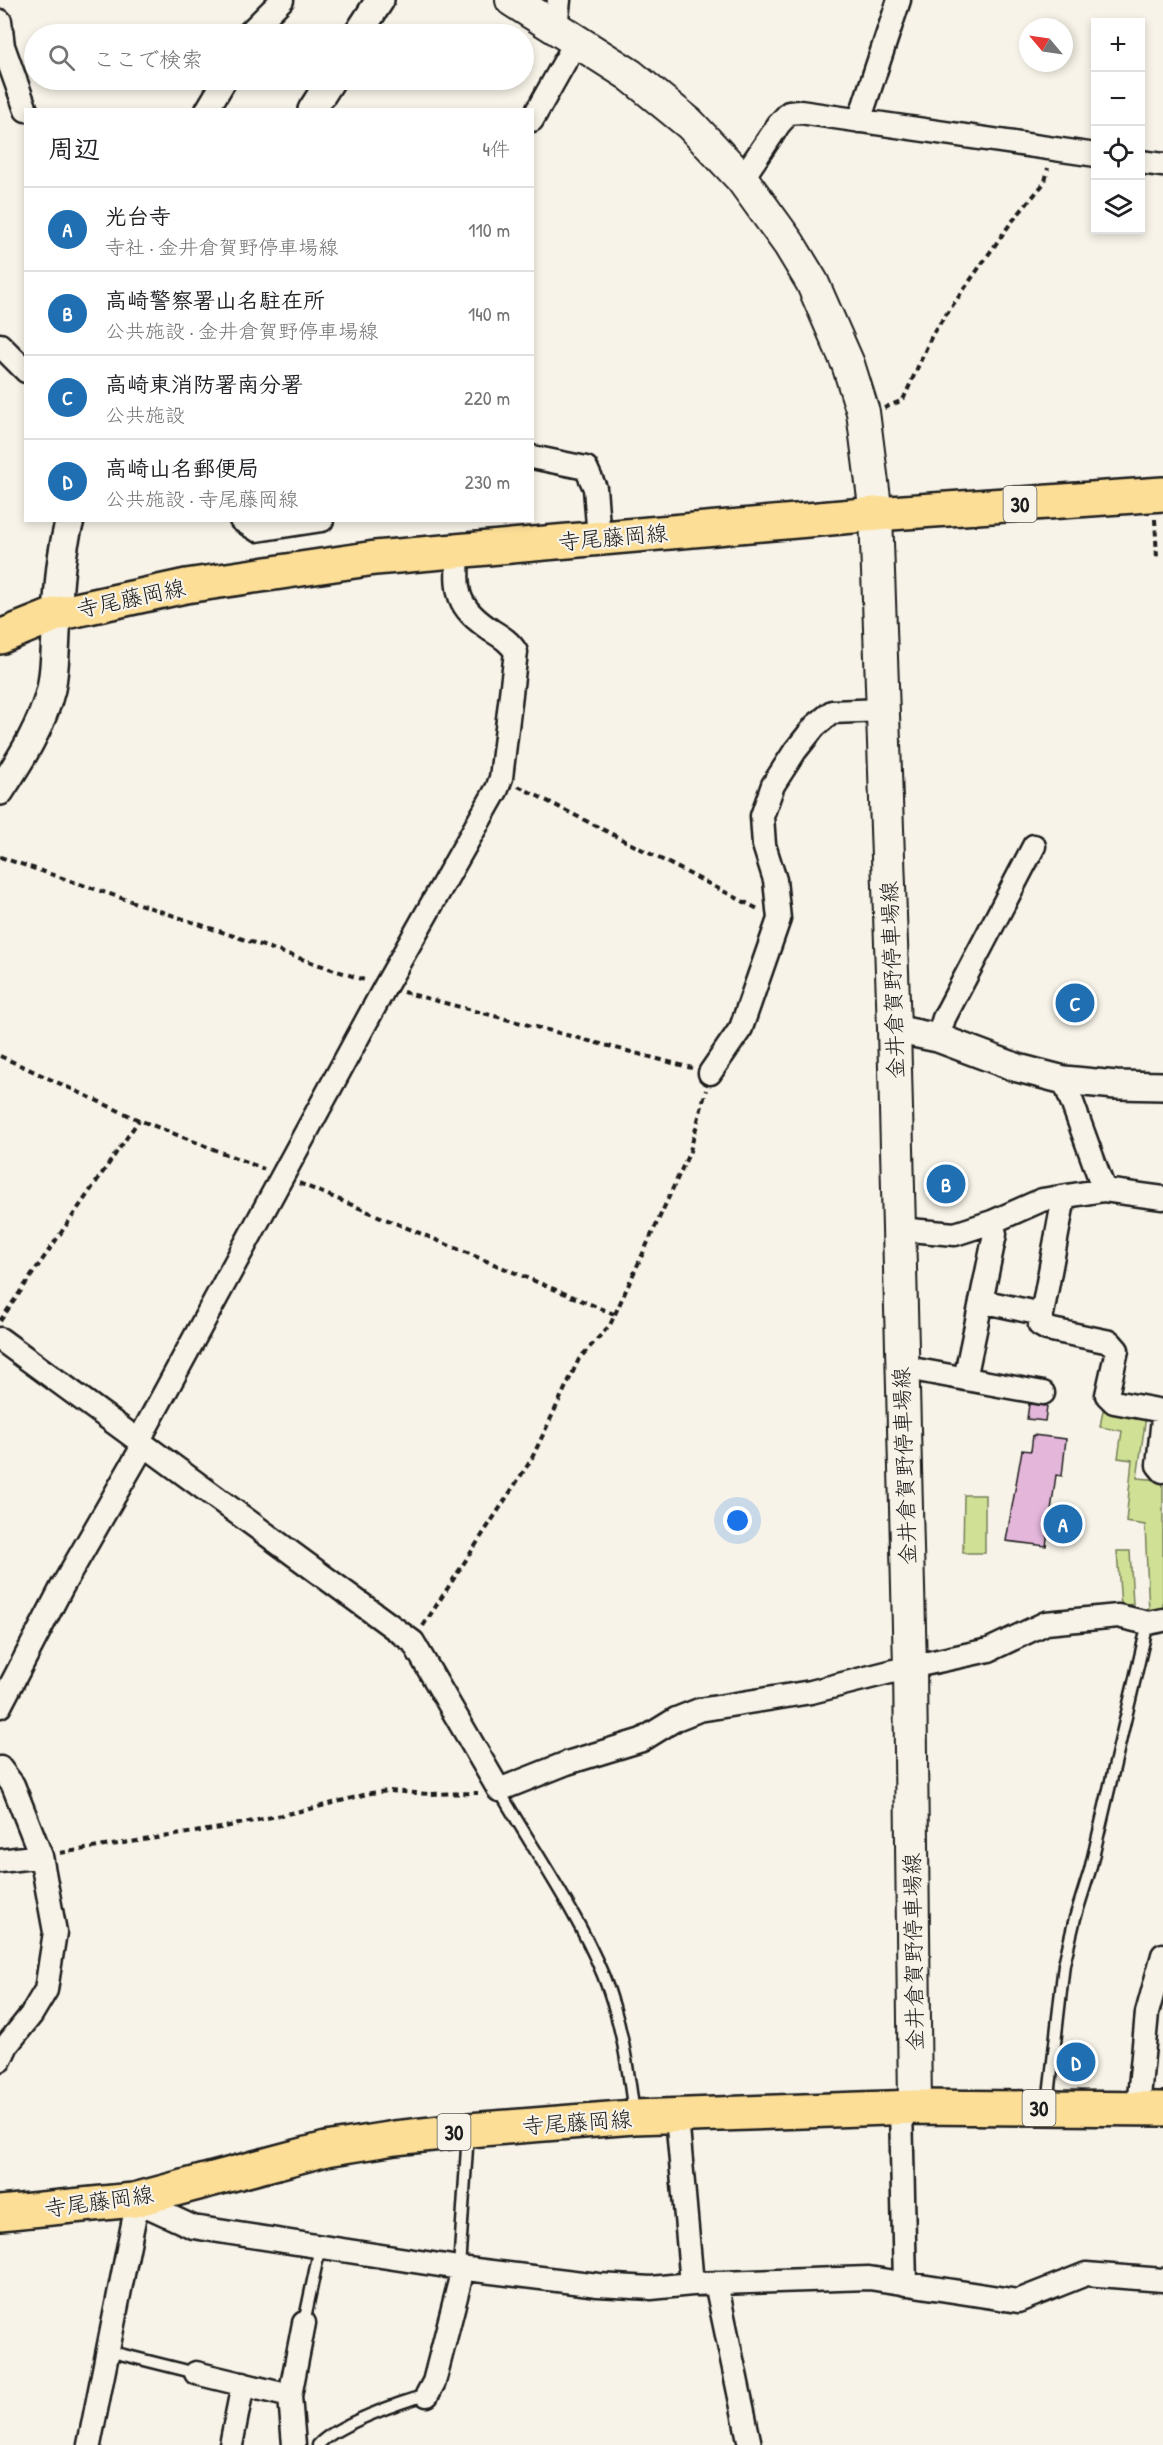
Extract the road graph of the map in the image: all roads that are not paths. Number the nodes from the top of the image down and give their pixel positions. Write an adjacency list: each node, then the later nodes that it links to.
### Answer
1 (282, 0): 7 (street)
2 (380, 0): 8 (street)
3 (512, 0): 6 (main road, 金井倉賀野停車場線)
4 (899, 0): 15 (street)
5 (0, 21): 11 (street)
6 (564, 22): 14 (street); 19 (main road, 金井倉賀野停車場線)
7 (258, 24)
8 (364, 24)
9 (220, 90): 12 (street)
10 (325, 90): 13 (street)
11 (25, 108)
12 (209, 108)
13 (313, 108)
14 (534, 114)
15 (859, 121): 16 (street); 19 (street)
16 (1091, 155)
17 (1145, 163): 18 (street)
18 (1163, 165)
19 (742, 179): 24 (main road, 金井倉賀野停車場線)
20 (0, 345): 21 (street)
21 (24, 369)
22 (534, 457): 28 (street)
23 (1159, 494): 24 (main road, 寺尾藤岡線 / 30)
24 (876, 514): 28 (main road, 寺尾藤岡線 / 30); 32 (main road, 金井倉賀野停車場線)
25 (70, 522): 30 (street)
26 (244, 522): 27 (street)
27 (309, 522)
28 (599, 538): 29 (main road, 寺尾藤岡線 / 30)
29 (458, 551): 30 (main road, 寺尾藤岡線 / 30); 53 (street)
30 (57, 614): 31 (main road, 寺尾藤岡線 / 30); 33 (street)
31 (0, 637)
32 (883, 710): 35 (main road, 金井倉賀野停車場線); 37 (street)
33 (0, 791)
34 (1034, 846): 36 (street)
35 (894, 1029): 36 (street); 44 (main road, 金井倉賀野停車場線)
36 (938, 1038): 38 (street)
37 (710, 1072)
38 (1064, 1080): 39 (street); 40 (street)
39 (1163, 1086)
40 (1104, 1190): 41 (street); 42 (street)
41 (1064, 1197): 43 (street); 46 (street)
42 (1163, 1198)
43 (992, 1222): 44 (street); 45 (street)
44 (898, 1229): 48 (main road, 金井倉賀野停車場線)
45 (981, 1301): 46 (street); 49 (street)
46 (1042, 1314): 51 (street)
47 (0, 1339): 53 (street)
48 (901, 1367): 49 (street); 56 (main road, 金井倉賀野停車場線)
49 (964, 1379): 50 (street)
50 (1043, 1393)
51 (1163, 1411)
52 (1163, 1418): 54 (street)
53 (141, 1444): 57 (street); 59 (street)
54 (1163, 1471)
55 (1155, 1622): 56 (street); 65 (lane)
56 (910, 1667): 59 (street); 64 (main road, 金井倉賀野停車場線)
57 (0, 1706)
58 (0, 1768): 60 (street)
59 (499, 1790): 67 (lane)
60 (41, 1856): 61 (street); 63 (street)
61 (0, 1861)
62 (1163, 1955): 66 (street)
63 (0, 2060)
64 (908, 2107): 65 (main road, 寺尾藤岡線 / 30); 68 (main road, 寺尾藤岡線 / 30); 77 (street)
65 (1048, 2108): 66 (main road, 寺尾藤岡線 / 30)
66 (1151, 2109)
67 (634, 2117): 68 (main road, 寺尾藤岡線 / 30); 69 (main road, 寺尾藤岡線 / 30)
68 (677, 2117): 76 (street)
69 (469, 2130): 70 (main road, 寺尾藤岡線 / 30); 73 (lane)
70 (134, 2200): 71 (main road, 寺尾藤岡線 / 30); 72 (street); 79 (street)
71 (0, 2212)
72 (320, 2247): 73 (street); 78 (lane)
73 (459, 2268): 76 (street); 82 (street)
74 (1163, 2280): 77 (street)
75 (716, 2283): 76 (street); 77 (street); 88 (street)
76 (692, 2284)
77 (905, 2284)
78 (304, 2323): 83 (street)
79 (108, 2351): 80 (lane); 84 (street)
80 (196, 2373): 81 (street)
81 (243, 2384): 83 (street); 85 (street)
82 (428, 2395): 87 (lane)
83 (290, 2396): 86 (street)
84 (89, 2445)
85 (231, 2445)
86 (294, 2445)
87 (318, 2445)
88 (750, 2445)

